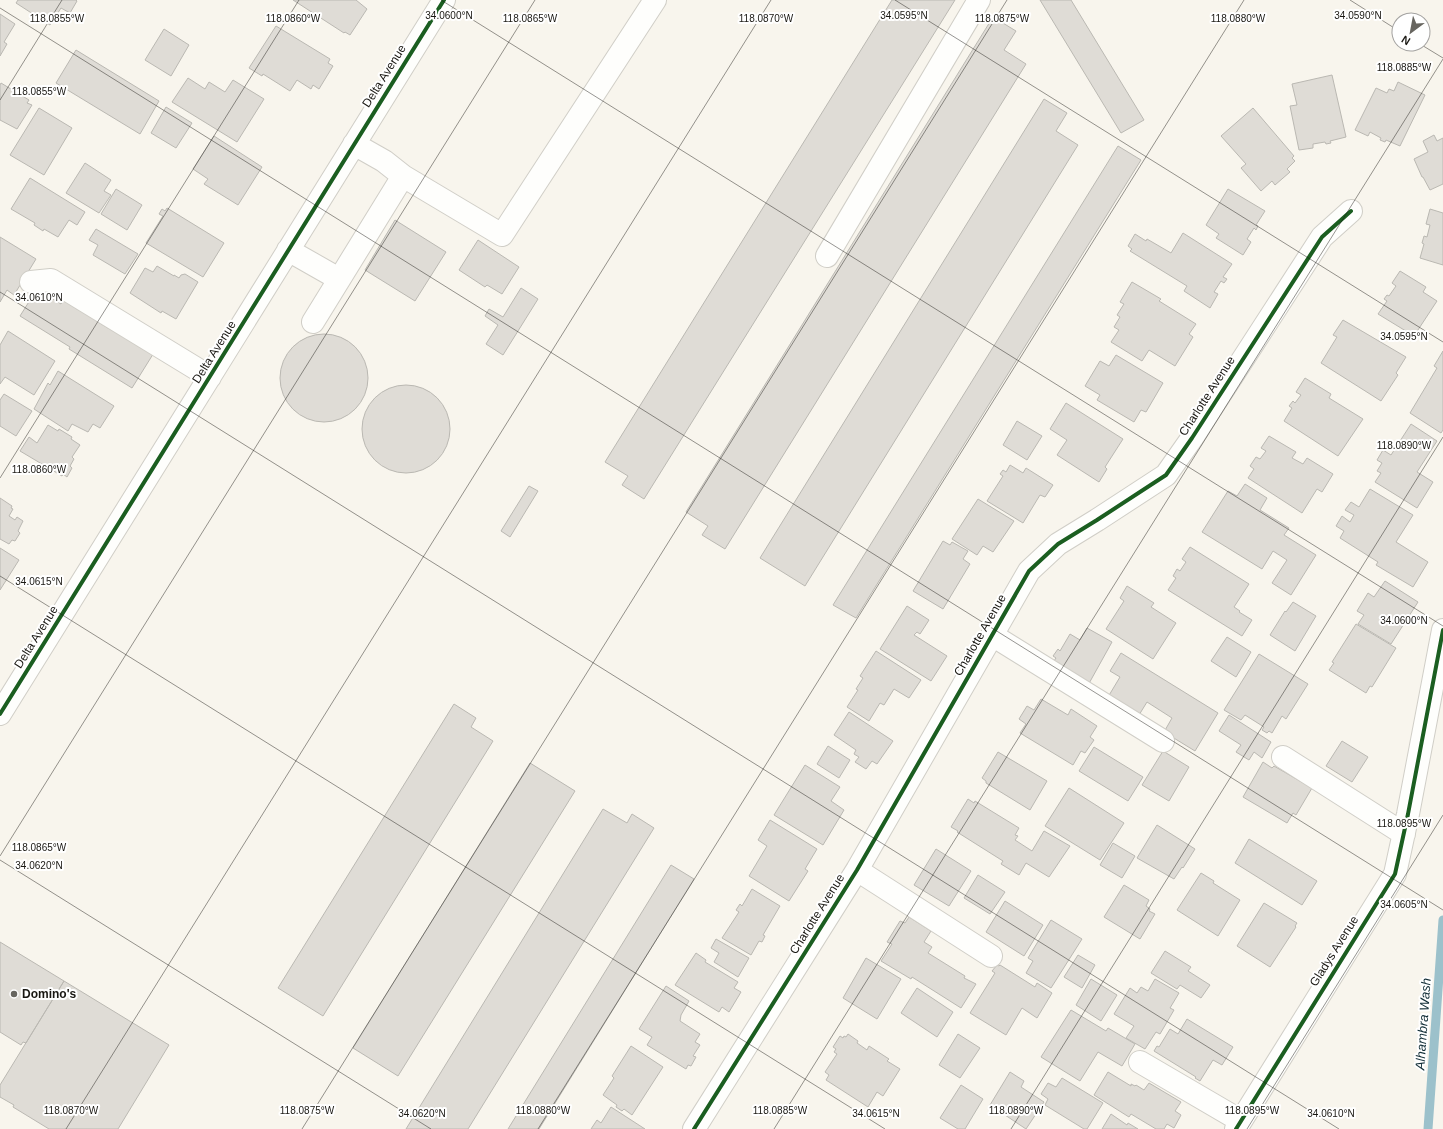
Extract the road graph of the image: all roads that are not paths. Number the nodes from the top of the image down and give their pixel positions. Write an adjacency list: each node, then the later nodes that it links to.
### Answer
1 (444, 0): 4 (street, Delta Avenue)
2 (655, 0): 5 (street)
3 (979, 0): 8 (street)
4 (354, 144): 5 (street); 7 (street, Delta Avenue)
5 (403, 176): 9 (street)
6 (1351, 210): 14 (street, Charlotte Avenue)
7 (288, 250): 9 (street); 12 (street, Delta Avenue)
8 (827, 256)
9 (339, 279): 11 (street)
10 (31, 282): 12 (street)
11 (313, 322)
12 (210, 377): 15 (street, Delta Avenue)
13 (1443, 630): 18 (street, Gladys Avenue)
14 (992, 635): 16 (street); 19 (street, Charlotte Avenue)
15 (0, 714)
16 (1163, 741)
17 (1283, 757): 18 (street)
18 (1404, 834): 22 (street, Gladys Avenue)
19 (857, 870): 20 (street); 23 (street, Charlotte Avenue)
20 (991, 956)
21 (1140, 1062): 22 (street)
22 (1239, 1125)
23 (694, 1129)

